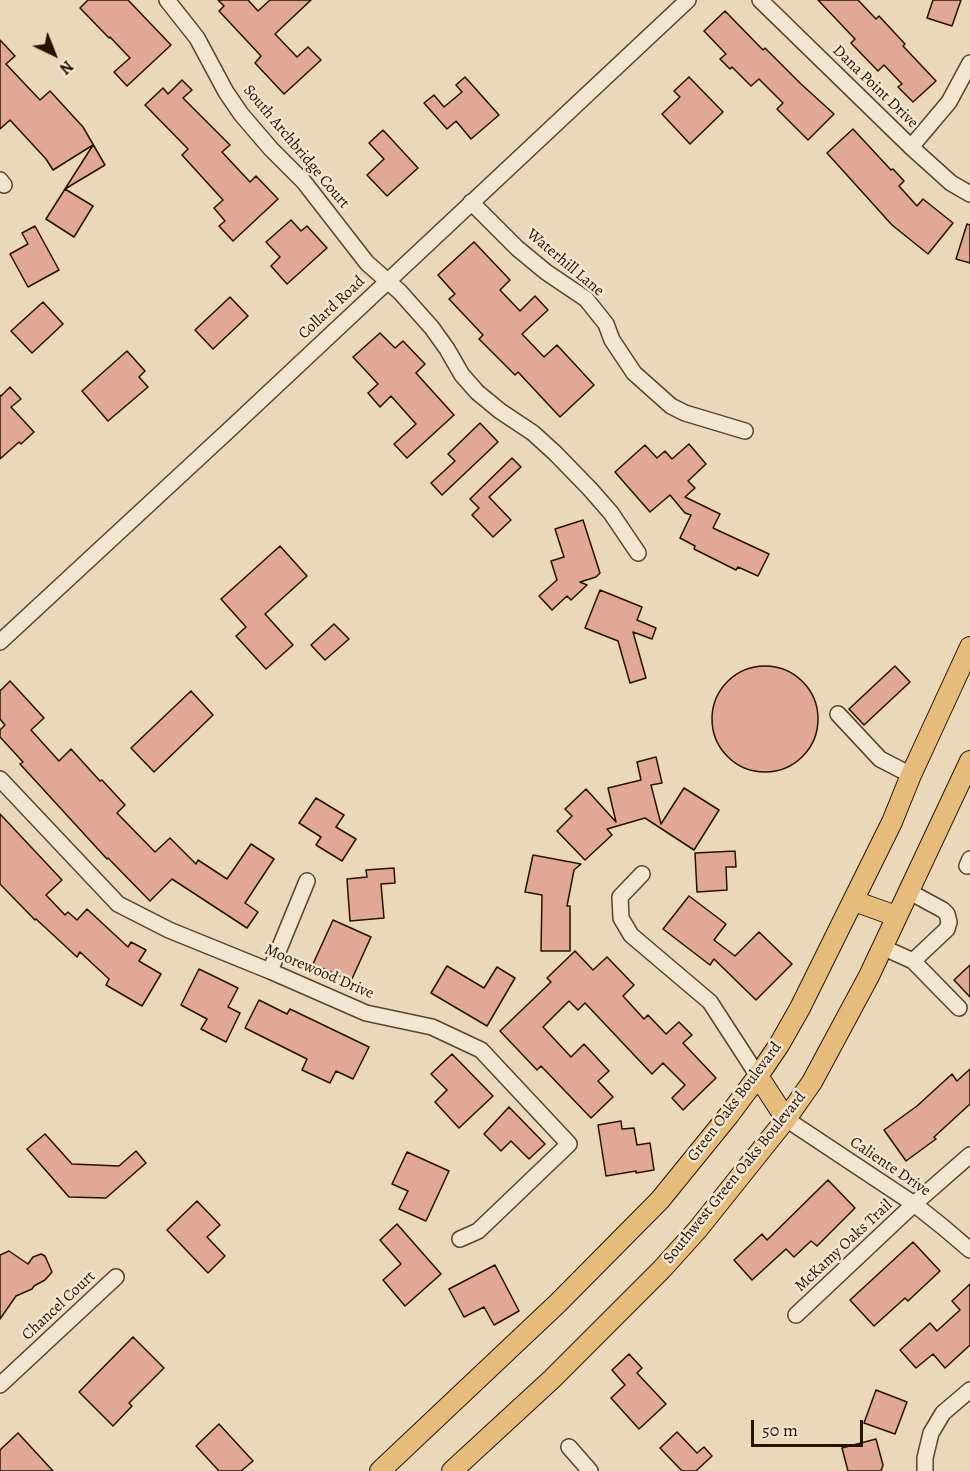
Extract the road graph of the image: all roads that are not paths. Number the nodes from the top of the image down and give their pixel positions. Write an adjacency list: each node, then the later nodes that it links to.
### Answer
1 (167, 0): 8 (street, South Archbridge Court)
2 (688, 0): 7 (street, Collard Road)
3 (760, 0): 5 (street, Dana Point Drive)
4 (970, 63): 5 (street)
5 (911, 147): 6 (street, Dana Point Drive)
6 (970, 194)
7 (471, 202): 8 (street, Collard Road); 9 (street, Waterhill Lane)
8 (387, 282): 10 (street, South Archbridge Court); 11 (street, Collard Road)
9 (745, 430)
10 (638, 553)
11 (0, 642)
12 (970, 647): 15 (main road, Green Oaks Boulevard)
13 (838, 714): 15 (street)
14 (970, 761): 17 (main road, Southwest Green Oaks Boulevard)
15 (911, 775): 21 (main road, Green Oaks Boulevard)
16 (0, 779): 25 (street, Moorewood Drive)
17 (964, 790): 20 (main road, Southwest Green Oaks Boulevard)
18 (642, 874): 27 (street)
19 (307, 882): 25 (street)
20 (908, 891): 22 (main road, Southwest Green Oaks Boulevard); 24 (street)
21 (854, 901): 22 (main road); 27 (main road, Green Oaks Boulevard)
22 (896, 916): 23 (main road, Southwest Green Oaks Boulevard)
23 (882, 947): 24 (street); 28 (main road, Southwest Green Oaks Boulevard)
24 (914, 961): 26 (street)
25 (270, 971): 31 (street, Moorewood Drive)
26 (959, 1008)
27 (758, 1076): 28 (main road); 38 (main road, Green Oaks Boulevard)
28 (786, 1119): 30 (street, Caliente Drive); 39 (main road, Southwest Green Oaks Boulevard)
29 (970, 1155): 30 (street, McKamy Oaks Trail)
30 (914, 1204): 32 (street, Caliente Drive); 34 (street, McKamy Oaks Trail)
31 (460, 1239)
32 (970, 1250)
33 (116, 1277): 35 (street, Chancel Court)
34 (796, 1315)
35 (0, 1385)
36 (970, 1390): 41 (street)
37 (569, 1447): 40 (street)
38 (380, 1471)
39 (452, 1471)
40 (590, 1471)
41 (925, 1471)

